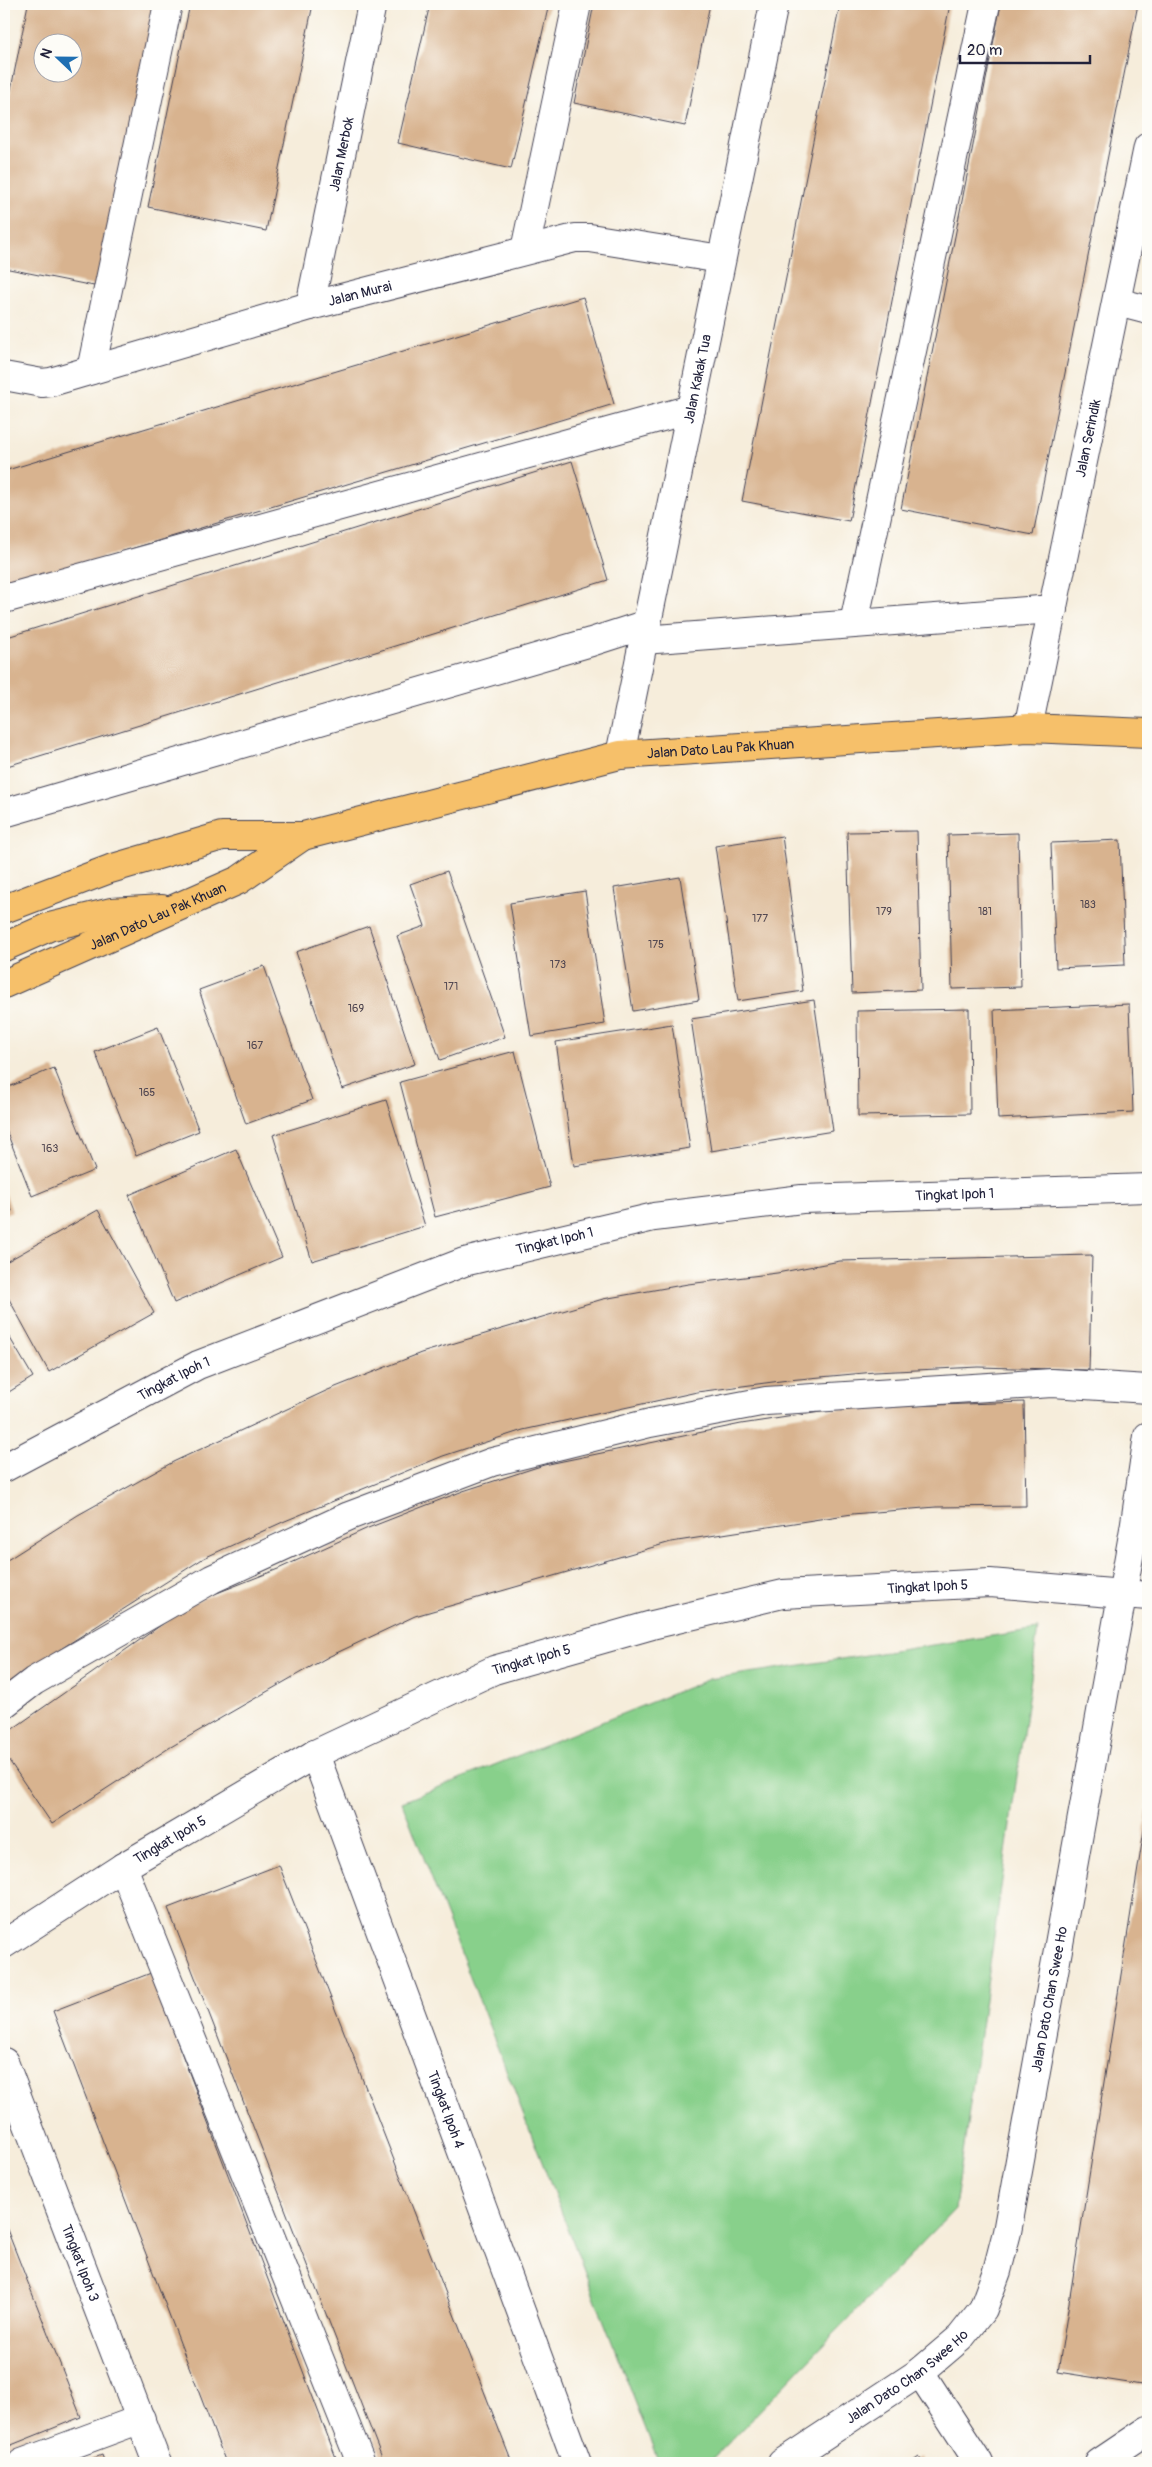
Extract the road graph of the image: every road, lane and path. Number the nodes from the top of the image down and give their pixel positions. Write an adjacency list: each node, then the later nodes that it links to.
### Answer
1 (168, 4): 12 (street)
2 (372, 4): 10 (street, Jalan Merbok)
3 (577, 4): 7 (street)
4 (774, 4): 8 (street, Jalan Kakak Tua)
5 (986, 4): 17 (street)
6 (1148, 146): 9 (street, Jalan Serindik)
7 (525, 250): 8 (street, Jalan Murai); 10 (street, Jalan Murai)
8 (721, 259): 14 (street, Jalan Kakak Tua)
9 (1116, 302): 11 (street); 16 (street, Jalan Serindik)
10 (310, 306): 12 (street, Jalan Murai)
11 (1148, 310)
12 (91, 370): 13 (street, Jalan Murai)
13 (4, 376)
14 (691, 409): 15 (street); 18 (street, Jalan Kakak Tua)
15 (4, 599)
16 (1053, 609): 17 (street); 19 (street, Jalan Serindik)
17 (854, 623): 18 (street)
18 (645, 632): 21 (street, Jalan Kakak Tua); 22 (street)
19 (1028, 728): 20 (main road, Jalan Dato Lau Pak Khuan); 21 (main road, Jalan Dato Lau Pak Khuan)
20 (1148, 733)
21 (620, 755): 23 (main road, Jalan Dato Lau Pak Khuan)
22 (4, 813)
23 (303, 836): 24 (main road, Jalan Dato Lau Pak Khuan); 25 (main road, Jalan Dato Lau Pak Khuan)
24 (6, 907)
25 (181, 908): 26 (main road); 27 (main road, Jalan Dato Lau Pak Khuan)
26 (4, 947)
27 (4, 984)
28 (1148, 1188): 31 (street, Tingkat Ipoh 1)
29 (1148, 1390): 33 (street)
30 (1148, 1436): 32 (street, Jalan Dato Chan Swee Ho)
31 (4, 1468)
32 (1136, 1594): 34 (street, Tingkat Ipoh 5); 38 (street, Jalan Dato Chan Swee Ho)
33 (4, 1704)
34 (315, 1754): 35 (street, Tingkat Ipoh 5); 44 (street, Tingkat Ipoh 4)
35 (123, 1867): 36 (street, Tingkat Ipoh 5); 43 (street)
36 (4, 1944)
37 (4, 2062): 39 (street, Tingkat Ipoh 3)
38 (920, 2372): 45 (street, Jalan Dato Chan Swee Ho); 46 (street)
39 (141, 2419): 41 (street); 42 (street, Tingkat Ipoh 3)
40 (1148, 2430): 47 (street)
41 (22, 2463)
42 (158, 2463)
43 (361, 2463)
44 (577, 2463)
45 (782, 2463)
46 (979, 2463)
47 (1098, 2463)

